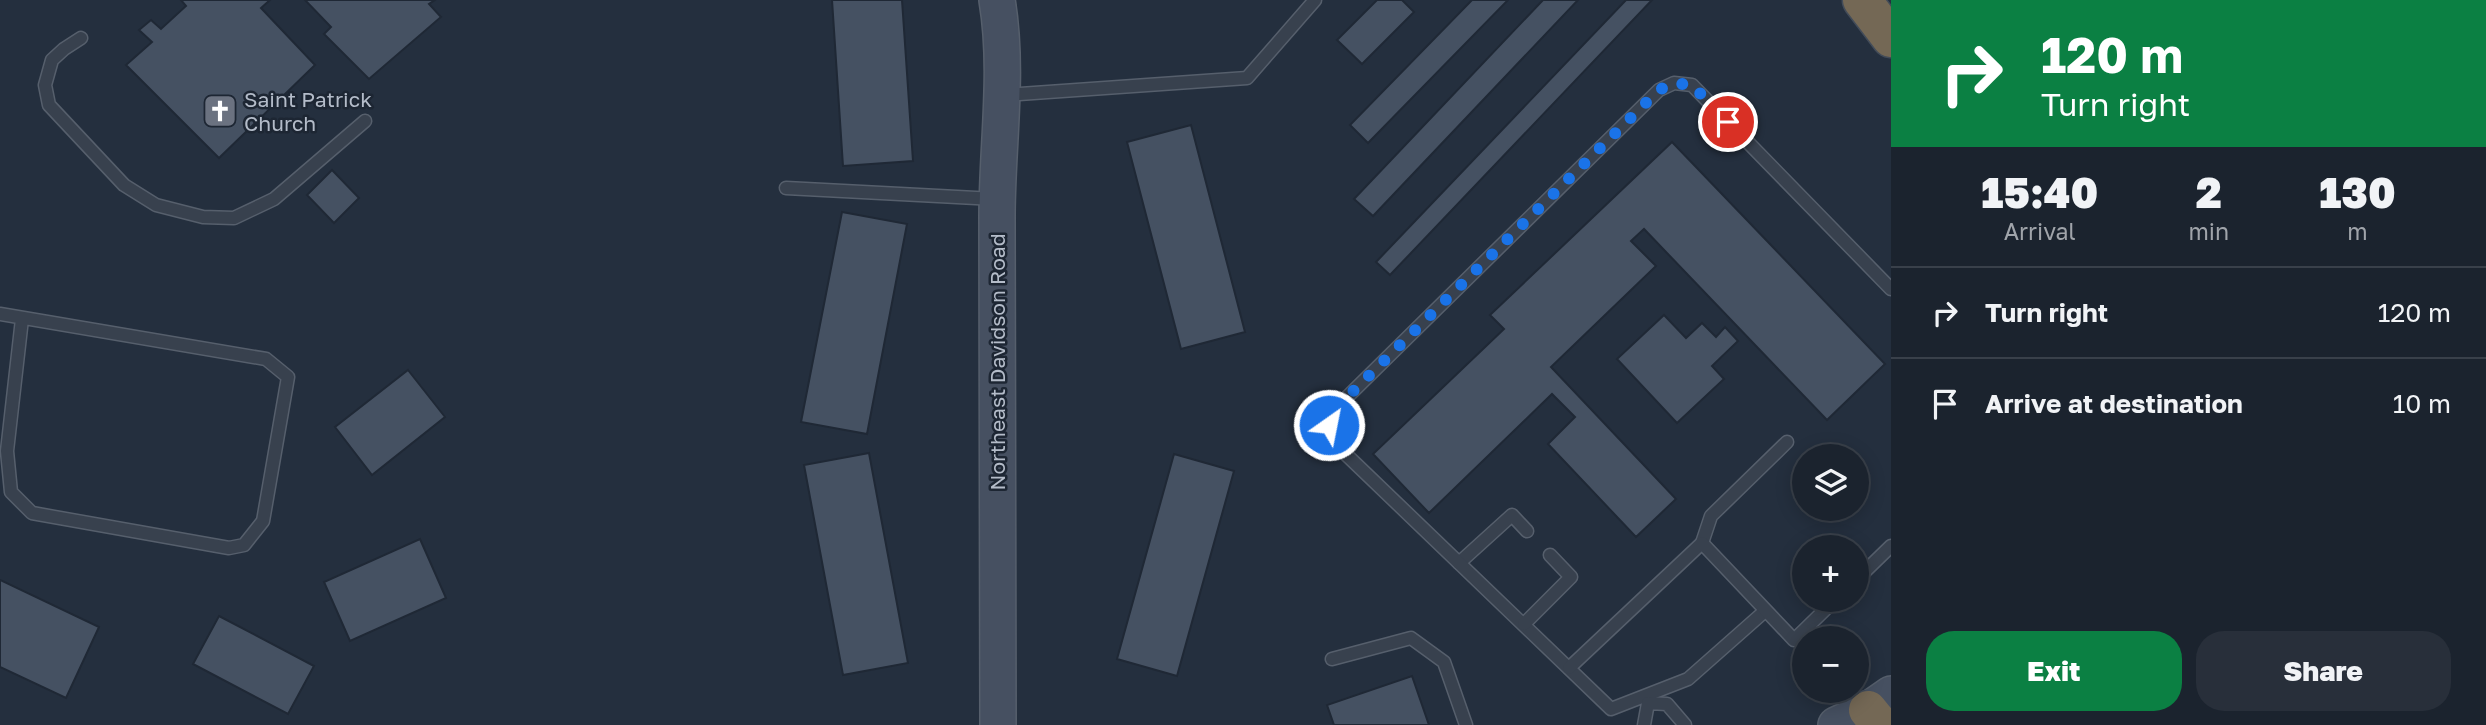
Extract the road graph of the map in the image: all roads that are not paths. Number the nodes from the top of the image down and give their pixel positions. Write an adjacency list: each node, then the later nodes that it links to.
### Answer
1 (997, 0): 6 (street, Northeast Davidson Road)
2 (1315, 0): 6 (lane)
3 (1862, 0): 5 (highway)
4 (82, 38): 7 (lane)
5 (1891, 38)
6 (1001, 96): 9 (street, Northeast Davidson Road)
7 (365, 121)
8 (786, 188): 9 (lane)
9 (997, 199): 26 (street, Northeast Davidson Road)
10 (1891, 289): 18 (lane)
11 (0, 314): 12 (lane)
12 (22, 319): 12 (lane)
13 (1787, 442): 15 (lane)
14 (1527, 531): 18 (lane)
15 (1702, 543): 20 (lane); 24 (lane)
16 (1891, 546): 19 (lane)
17 (1550, 555): 22 (lane)
18 (1460, 563): 22 (lane)
19 (1869, 567)
20 (1765, 611): 21 (lane); 25 (lane)
21 (1822, 612)
22 (1524, 624): 24 (lane)
23 (1332, 659): 27 (lane)
24 (1569, 668): 25 (lane)
25 (1645, 699): 28 (lane); 29 (lane)
26 (998, 725)
27 (1466, 725)
28 (1644, 725)
29 (1685, 725)

